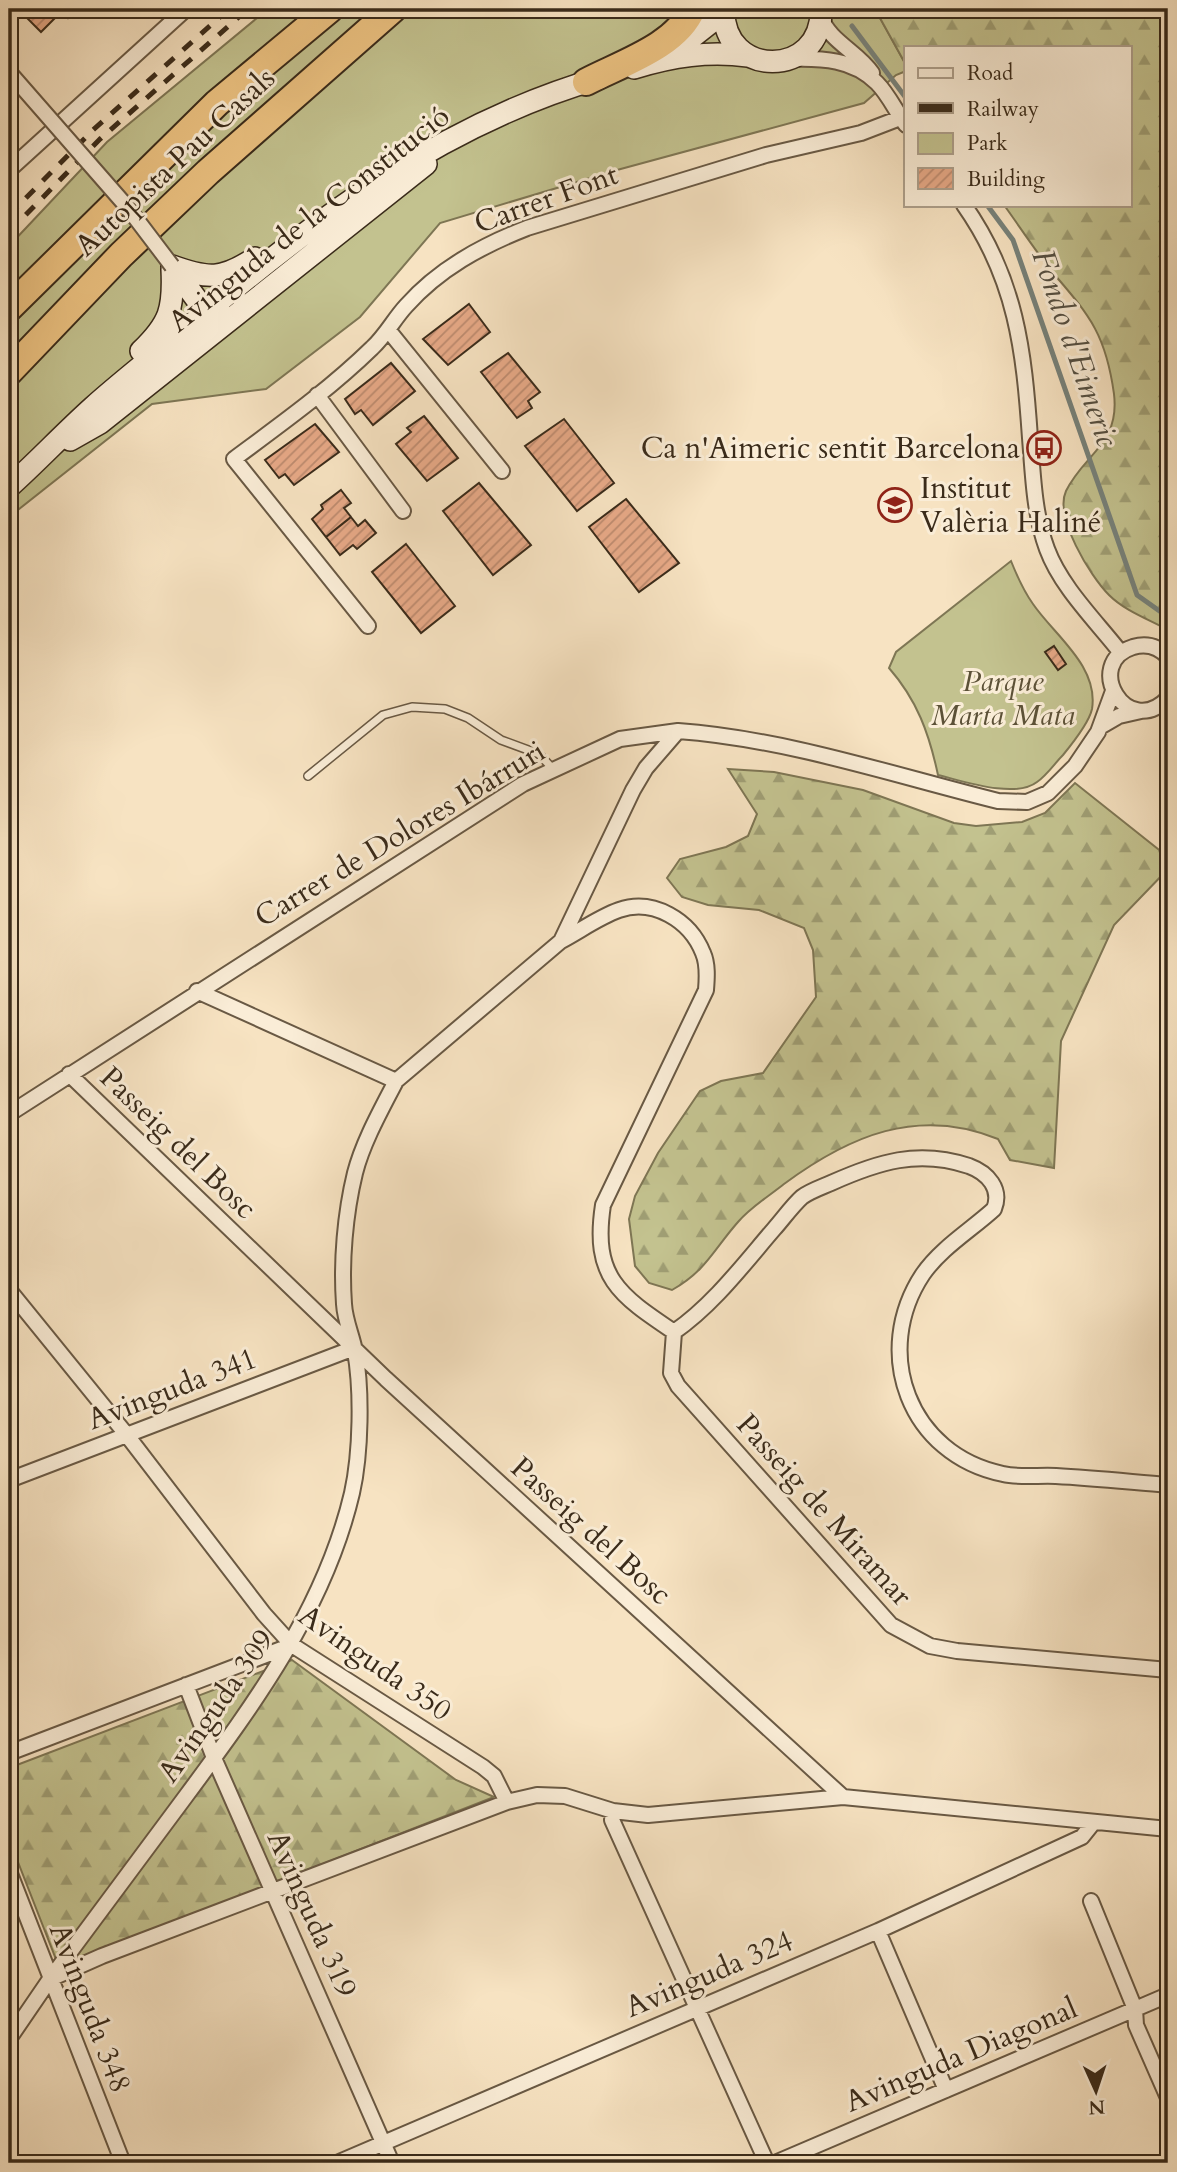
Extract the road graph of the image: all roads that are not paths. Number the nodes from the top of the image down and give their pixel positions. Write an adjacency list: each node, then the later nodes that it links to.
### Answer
1 (186, 9): 14 (street)
2 (330, 9): 18 (highway, Autopista Pau Casals)
3 (393, 9): 21 (highway, Autopista Pau Casals)
4 (691, 9): 11 (highway)
5 (724, 10): 7 (street); 8 (street)
6 (821, 13): 9 (street); 12 (street)
7 (748, 56): 8 (street); 9 (street)
8 (667, 57): 11 (street, Avinguda de la Constitució)
9 (788, 59): 12 (street)
10 (9, 72): 17 (street, bridge)
11 (586, 82): 16 (street, Avinguda de la Constitució)
12 (878, 84): 13 (street)
13 (903, 121): 20 (street, Carrer Font)
14 (9, 170)
15 (965, 206): 29 (street)
16 (350, 211): 17 (street); 19 (street, Avinguda de la Constitució); 24 (street, Avinguda de la Constitució)
17 (172, 266): 19 (street); 23 (street)
18 (9, 308)
19 (211, 308): 23 (street, Avinguda de la Constitució)
20 (388, 331): 22 (street, Carrer Font); 25 (street)
21 (9, 372)
22 (317, 395): 27 (street); 28 (street, Carrer Font)
23 (92, 408): 24 (street, Avinguda de la Constitució)
24 (50, 451): 26 (street, Avinguda de la Constitució)
25 (502, 471)
26 (9, 487)
27 (403, 511)
28 (368, 626)
29 (1121, 653): 30 (street); 31 (street, Carrer de Dolores Ibárruri)
30 (1168, 656)
31 (1113, 691): 32 (street); 33 (street, Carrer de Dolores Ibárruri)
32 (1159, 704): 33 (street)
33 (1100, 727): 34 (street, Carrer de Dolores Ibárruri)
34 (678, 731): 35 (street, Carrer de Dolores Ibárruri); 37 (street)
35 (552, 769): 36 (lane); 38 (street, Carrer de Dolores Ibárruri)
36 (308, 776)
37 (561, 941): 40 (street); 43 (street)
38 (197, 991): 39 (street, Carrer de Dolores Ibárruri); 40 (street)
39 (69, 1074): 41 (street, Carrer de Dolores Ibárruri); 44 (street, Passeig del Bosc)
40 (396, 1081): 44 (street, Avinguda 309)
41 (9, 1114)
42 (9, 1290): 45 (street, Avinguda 350)
43 (674, 1332): 47 (street); 49 (street, Passeig de Miramar)
44 (354, 1349): 45 (street, Avinguda 341); 48 (street, Avinguda 309); 53 (street, Passeig del Bosc)
45 (126, 1434): 46 (street, Avinguda 341); 48 (street, Avinguda 350)
46 (9, 1480)
47 (1168, 1485)
48 (292, 1645): 50 (street); 52 (street, Avinguda 309); 54 (street, Avinguda 350)
49 (1168, 1670)
50 (186, 1685): 51 (street); 52 (street, Avinguda 319)
51 (9, 1753)
52 (214, 1758): 59 (street, Avinguda 319); 62 (street, Avinguda 309)
53 (843, 1797): 55 (street); 56 (street)
54 (507, 1802): 55 (street); 59 (street)
55 (613, 1811): 64 (street)
56 (1094, 1822): 57 (street); 61 (street, Avinguda 324)
57 (1168, 1829)
58 (9, 1871): 62 (street, Avinguda 348)
59 (275, 1892): 62 (street); 69 (street, Avinguda 319)
60 (1091, 1901): 65 (street)
61 (878, 1931): 64 (street, Avinguda 324); 67 (street)
62 (50, 1979): 66 (street, Avinguda 309); 70 (street, Avinguda 348)
63 (1168, 1994): 65 (street, Avinguda Diagonal)
64 (695, 2007): 69 (street, Avinguda 324); 73 (street)
65 (1135, 2009): 67 (street, Avinguda Diagonal); 68 (street)
66 (9, 2039)
67 (946, 2090): 74 (street, Avinguda Diagonal)
68 (1168, 2098)
69 (382, 2143): 71 (street, Avinguda 324); 72 (street, Avinguda 319)
70 (123, 2163)
71 (337, 2163)
72 (392, 2163)
73 (767, 2163)
74 (775, 2163)

